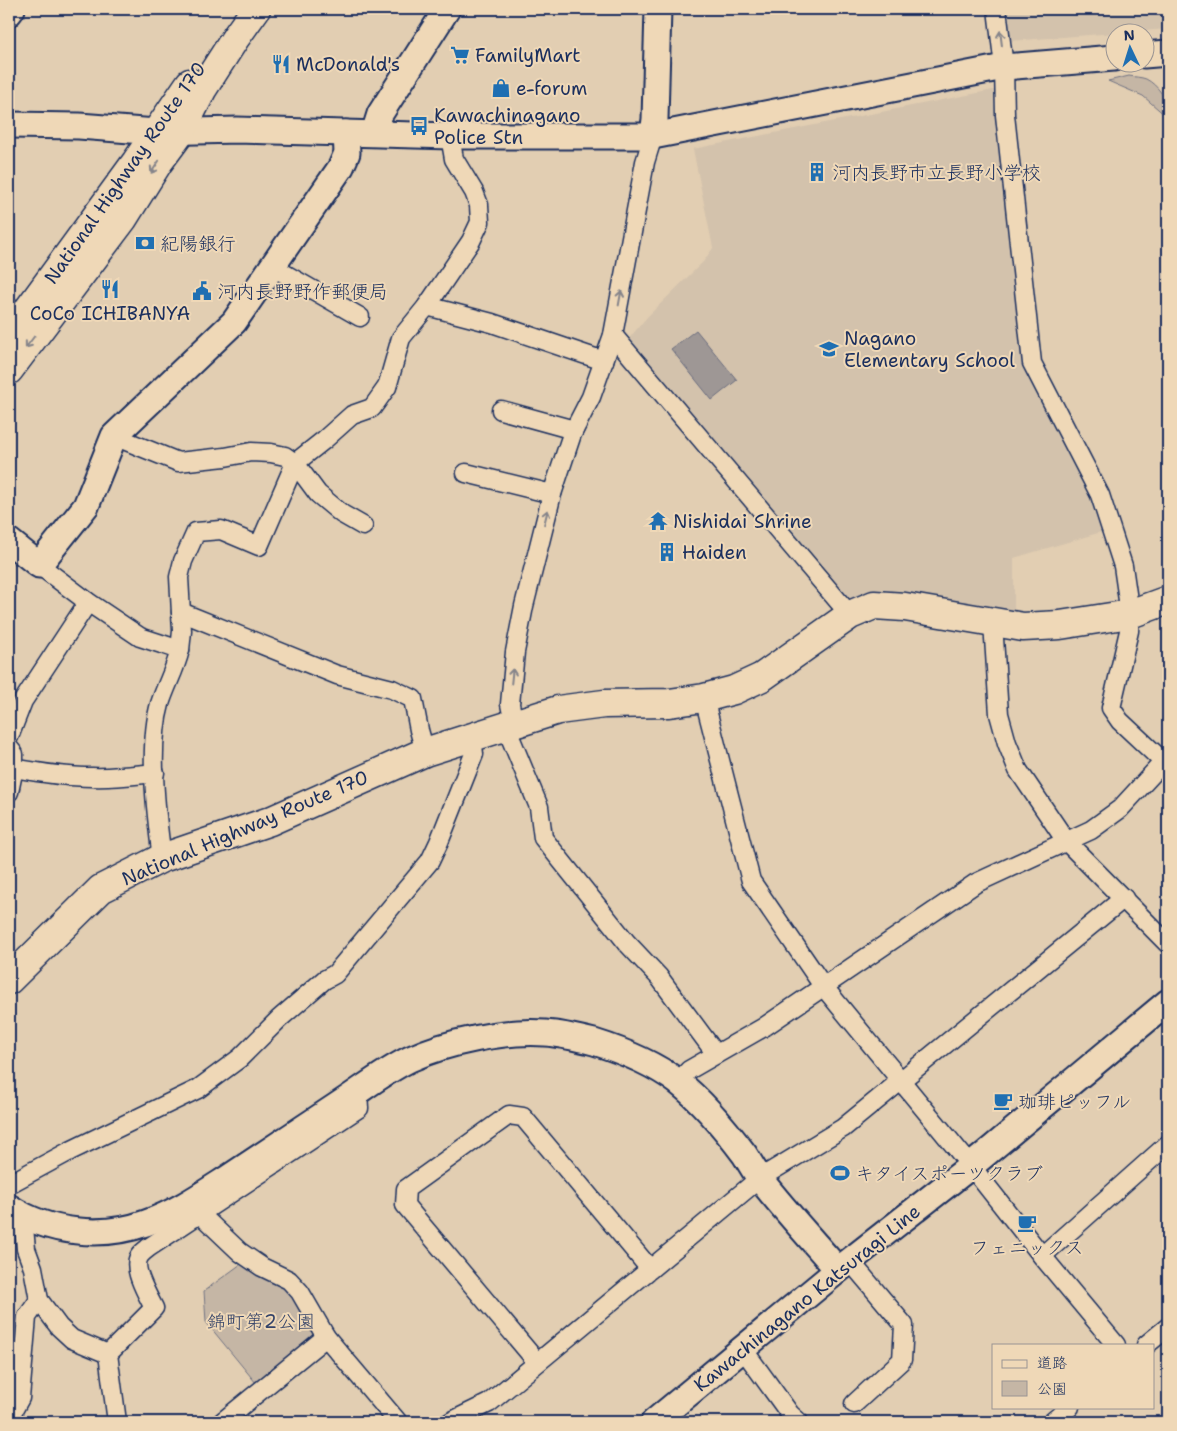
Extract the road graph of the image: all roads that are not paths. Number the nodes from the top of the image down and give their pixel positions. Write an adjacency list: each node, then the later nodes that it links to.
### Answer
1 (12, 9): 7 (street)
2 (239, 9): 13 (highway, National Highway Route 170)
3 (256, 9): 13 (highway, National Highway Route 170)
4 (447, 9): 15 (street)
5 (658, 9): 17 (street)
6 (997, 9): 11 (street, one-way to 6)
7 (9, 14)
8 (1168, 53): 9 (street)
9 (1154, 54)
10 (1104, 59): 11 (street)
11 (1004, 67): 17 (street); 37 (street)
12 (9, 125): 13 (street)
13 (169, 132): 14 (street); 22 (highway, National Highway Route 170); 24 (highway, National Highway Route 170, one-way to 24)
14 (346, 133): 15 (street); 18 (street)
15 (374, 134): 16 (street)
16 (450, 136): 17 (street); 19 (street)
17 (652, 136): 21 (street, one-way to 17)
18 (273, 268): 20 (street); 27 (street)
19 (427, 306): 23 (street); 28 (street)
20 (360, 317)
21 (613, 335): 23 (street); 38 (street)
22 (9, 336)
23 (604, 360): 26 (street)
24 (9, 370)
25 (500, 410): 26 (street)
26 (574, 430): 30 (street)
27 (114, 436): 28 (street); 33 (street)
28 (296, 463): 31 (street); 36 (street)
29 (466, 473): 30 (street)
30 (552, 494): 42 (street, one-way to 30)
31 (363, 526)
32 (9, 541): 33 (street)
33 (39, 565): 35 (street)
34 (1168, 600): 37 (highway, National Highway Route 170)
35 (88, 602): 40 (street); 43 (street)
36 (181, 612): 40 (street); 46 (street)
37 (1130, 614): 39 (highway, National Highway Route 170); 47 (street)
38 (850, 615): 39 (highway, National Highway Route 170); 41 (highway, National Highway Route 170)
39 (993, 623): 51 (street)
40 (180, 650): 49 (street)
41 (704, 698): 42 (highway, National Highway Route 170); 56 (street)
42 (510, 725): 44 (highway, National Highway Route 170); 58 (street)
43 (9, 737)
44 (472, 738): 46 (highway, National Highway Route 170); 65 (street)
45 (9, 748): 48 (street)
46 (425, 752): 52 (highway, National Highway Route 170)
47 (1167, 762): 51 (street)
48 (14, 768): 49 (street); 50 (street)
49 (155, 773): 52 (street)
50 (9, 792)
51 (1066, 841): 53 (street); 56 (street)
52 (162, 858): 55 (highway, National Highway Route 170)
53 (1124, 898): 54 (street); 59 (street)
54 (1168, 944)
55 (9, 980)
56 (823, 986): 58 (street); 59 (street)
57 (1168, 1002): 63 (street, Kawachinagano Katsuragi Line)
58 (716, 1054): 60 (street)
59 (901, 1081): 63 (street); 64 (street)
60 (678, 1082): 61 (street); 64 (street)
61 (358, 1092): 66 (street); 67 (street)
62 (1168, 1144): 68 (street)
63 (971, 1166): 68 (street); 69 (street, Kawachinagano Katsuragi Line)
64 (760, 1178): 69 (street); 70 (street)
65 (9, 1184)
66 (16, 1212): 71 (street)
67 (200, 1214): 73 (street); 79 (street)
68 (1042, 1256): 75 (street)
69 (844, 1266): 78 (street, Kawachinagano Katsuragi Line); 81 (street)
70 (650, 1269): 80 (street); 80 (street)
71 (39, 1300): 74 (street); 79 (street)
72 (1168, 1327): 76 (street)
73 (326, 1337): 85 (street); 86 (street)
74 (25, 1342): 77 (street); 83 (street)
75 (1115, 1344)
76 (1147, 1344)
77 (9, 1349)
78 (743, 1349): 88 (street, Kawachinagano Katsuragi Line); 89 (street)
79 (108, 1354): 84 (street)
80 (536, 1362): 87 (street)
81 (854, 1404)
82 (1069, 1408): 90 (street)
83 (9, 1418)
84 (117, 1422)
85 (222, 1422)
86 (398, 1422)
87 (450, 1422)
88 (654, 1422)
89 (799, 1422)
90 (1052, 1422)

